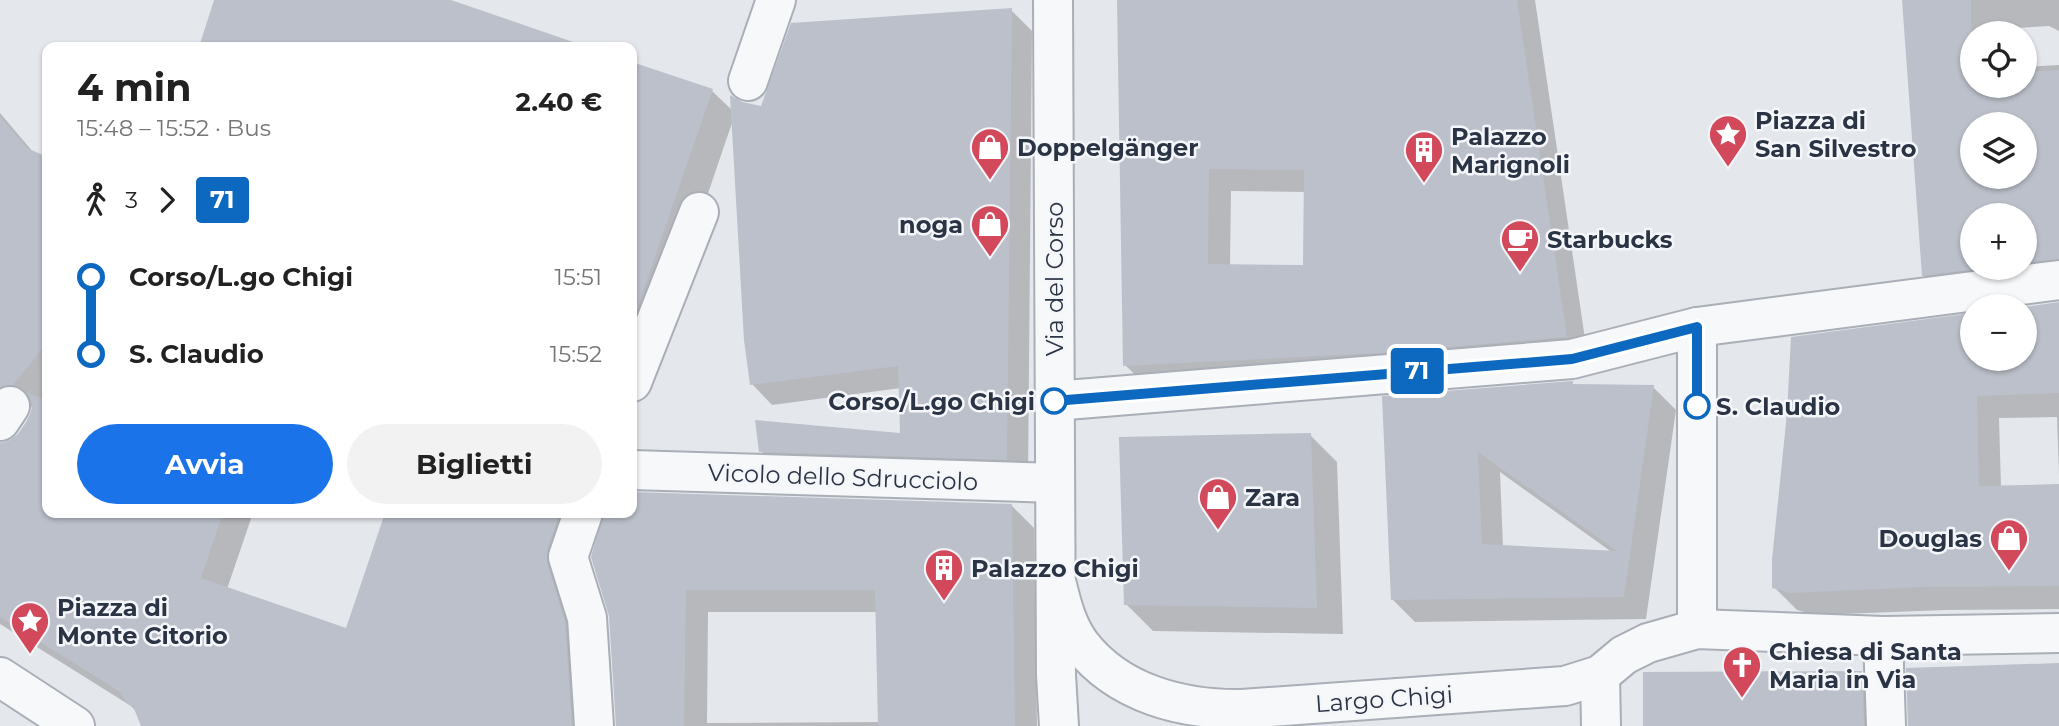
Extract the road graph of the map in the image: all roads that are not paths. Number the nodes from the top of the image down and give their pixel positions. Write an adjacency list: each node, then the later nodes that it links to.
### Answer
1 (776, 0): 3 (street)
2 (1052, 0): 8 (street, Via del Corso)
3 (748, 81)
4 (699, 212): 7 (street)
5 (2059, 280): 6 (street)
6 (1697, 327): 8 (street); 13 (street)
7 (637, 369)
8 (1054, 401): 10 (street, Via del Corso)
9 (637, 470): 10 (street, Vicolo dello Sdrucciolo)
10 (1055, 483): 12 (street, Via del Corso)
11 (581, 518): 19 (street)
12 (1057, 585): 16 (street, Largo Chigi); 20 (street, Via del Corso)
13 (1697, 629): 15 (street); 16 (street, Largo Chigi)
14 (2059, 633): 15 (street)
15 (1883, 636): 22 (street)
16 (1600, 675): 21 (street)
17 (0, 677): 18 (street)
18 (75, 726)
19 (594, 726)
20 (1059, 726)
21 (1601, 726)
22 (1886, 726)

